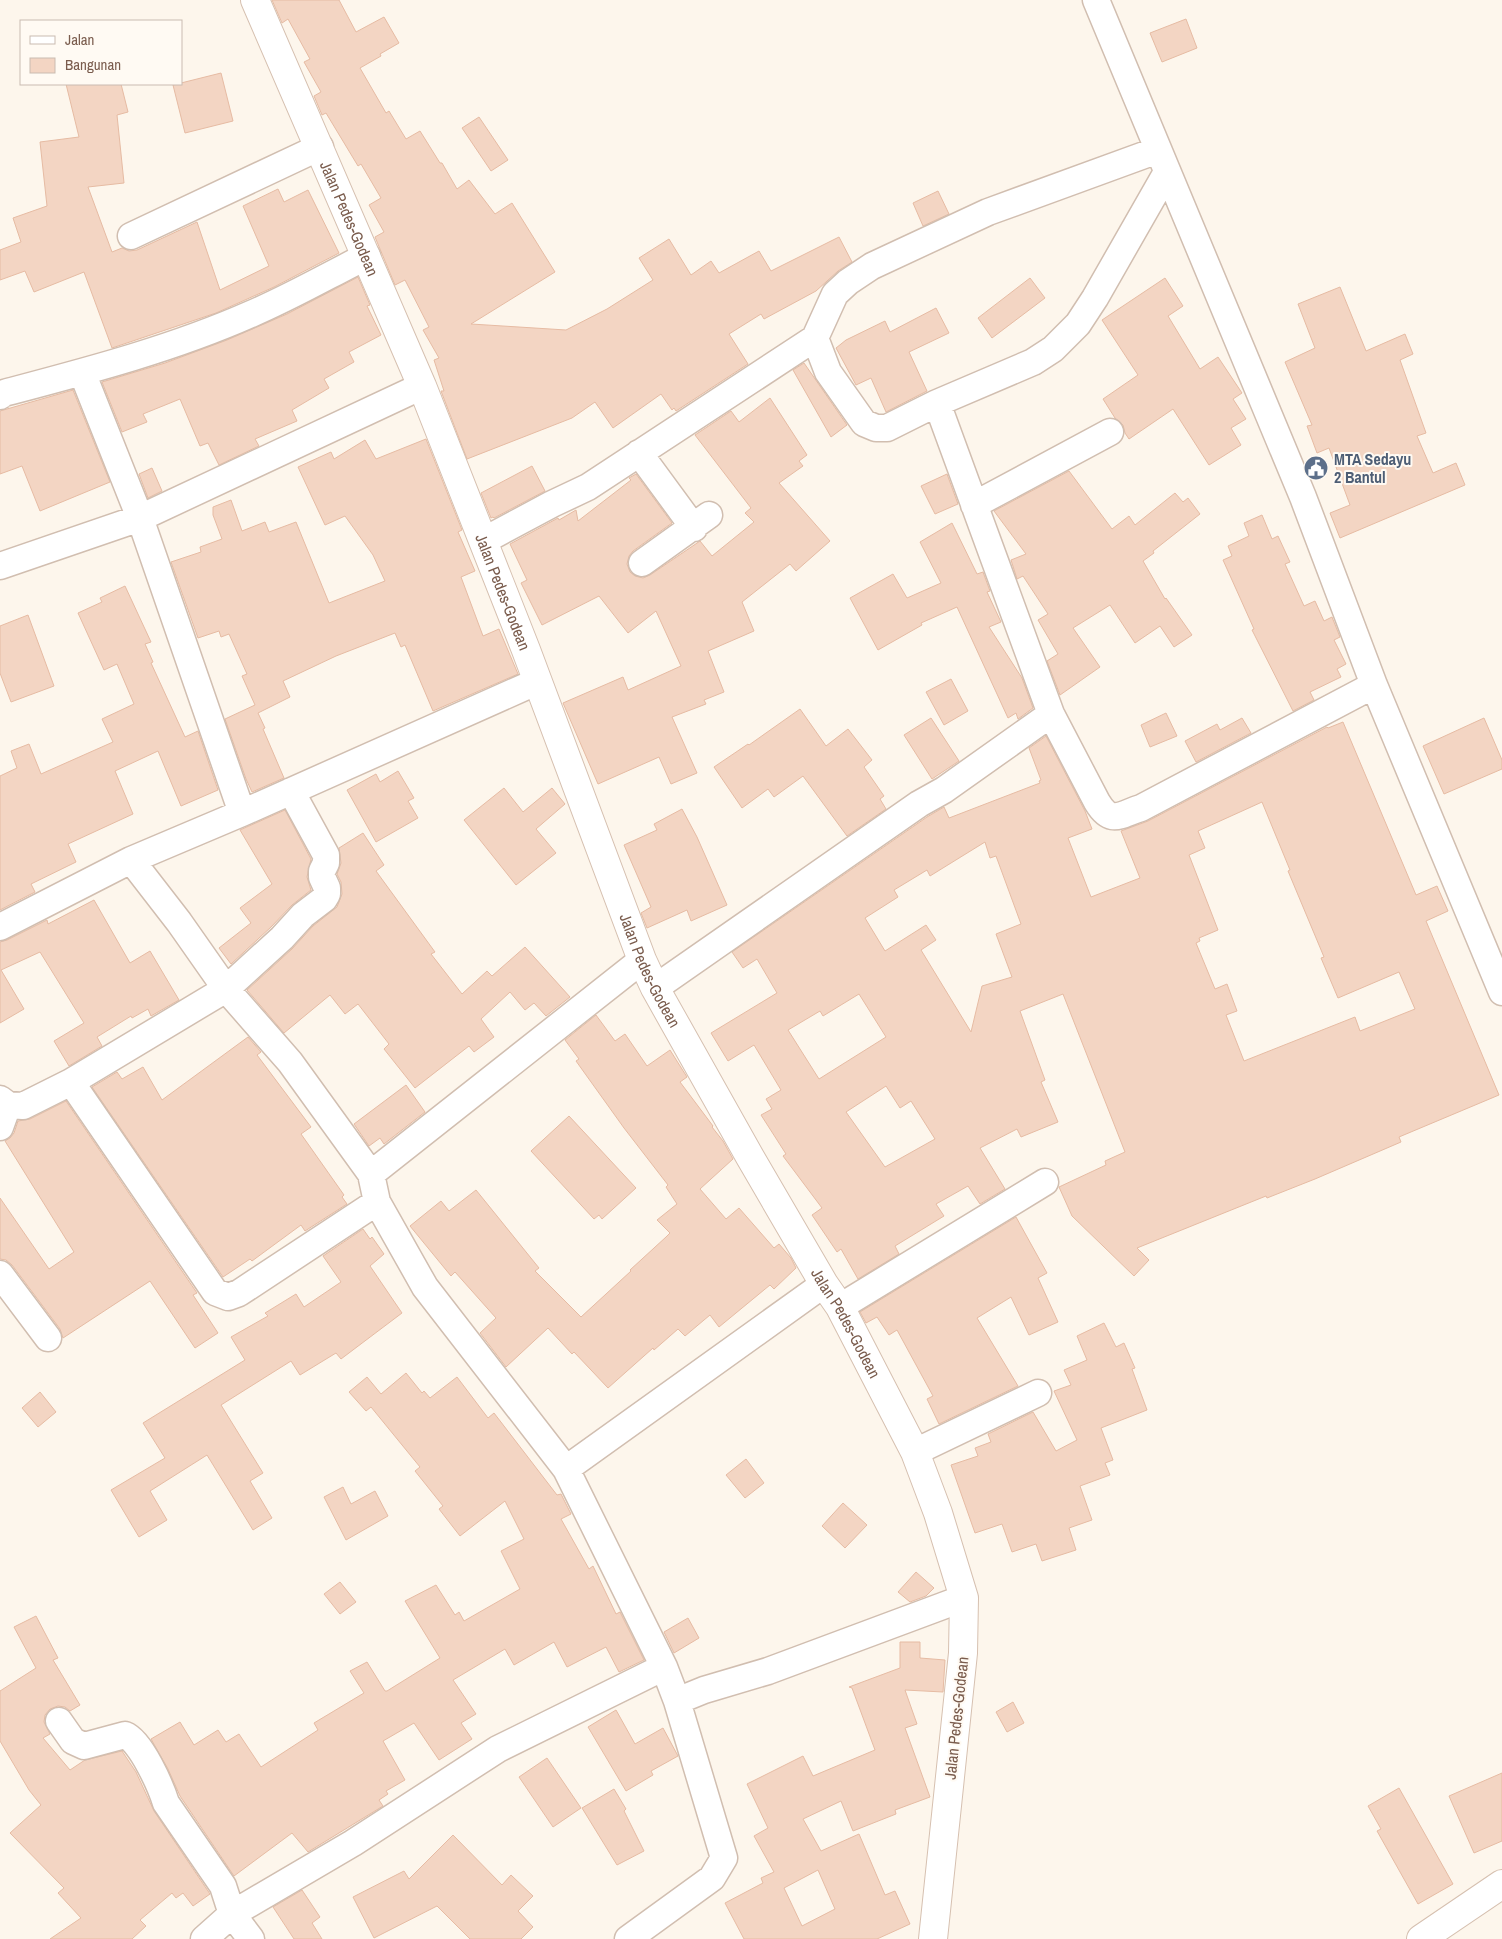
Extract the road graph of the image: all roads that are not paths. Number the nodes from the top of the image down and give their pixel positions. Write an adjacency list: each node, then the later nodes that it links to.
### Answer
1 (256, 0): 3 (street, Jalan Pedes-Godean)
2 (1096, 0): 4 (street)
3 (320, 147): 5 (street); 6 (street, Jalan Pedes-Godean)
4 (1165, 168): 7 (street); 11 (street); 20 (street)
5 (131, 236)
6 (367, 256): 8 (street); 9 (street, Jalan Pedes-Godean)
7 (815, 338): 11 (street); 13 (street)
8 (82, 372): 10 (street); 15 (street)
9 (422, 386): 15 (street); 16 (street, Jalan Pedes-Godean)
10 (1, 391)
11 (937, 403): 14 (street)
12 (1110, 432): 14 (street)
13 (639, 453): 16 (street); 17 (street)
14 (974, 505): 21 (street)
15 (140, 518): 18 (street); 23 (street)
16 (483, 541): 19 (street, Jalan Pedes-Godean)
17 (642, 563)
18 (0, 566)
19 (536, 682): 22 (street); 26 (street, Jalan Pedes-Godean)
20 (1374, 685): 21 (street); 29 (street)
21 (1051, 714): 27 (street)
22 (291, 791): 23 (street); 28 (street)
23 (242, 813): 24 (street)
24 (131, 860): 25 (street); 28 (street)
25 (0, 927)
26 (642, 960): 27 (street, Jalan Pedes-Godean); 32 (street)
27 (655, 988): 36 (street, Jalan Pedes-Godean)
28 (226, 989): 30 (street); 32 (street)
29 (1502, 992)
30 (71, 1082): 31 (street); 34 (street)
31 (3, 1111)
32 (371, 1174): 34 (street)
33 (1035, 1189): 37 (street)
34 (377, 1202): 41 (street)
35 (0, 1274): 38 (street)
36 (824, 1284): 37 (street, Jalan Pedes-Godean); 41 (street)
37 (840, 1307): 40 (street, Jalan Pedes-Godean)
38 (48, 1338)
39 (1038, 1393): 40 (street)
40 (915, 1452): 42 (street, Jalan Pedes-Godean)
41 (566, 1469): 43 (street)
42 (964, 1598): 44 (street); 52 (street, Jalan Pedes-Godean)
43 (664, 1667): 44 (street); 47 (street)
44 (677, 1701): 51 (street)
45 (59, 1720): 47 (street)
46 (1502, 1884): 48 (street)
47 (232, 1914): 49 (street); 50 (street)
48 (1431, 1932)
49 (204, 1939)
50 (251, 1939)
51 (628, 1939)
52 (933, 1939)

